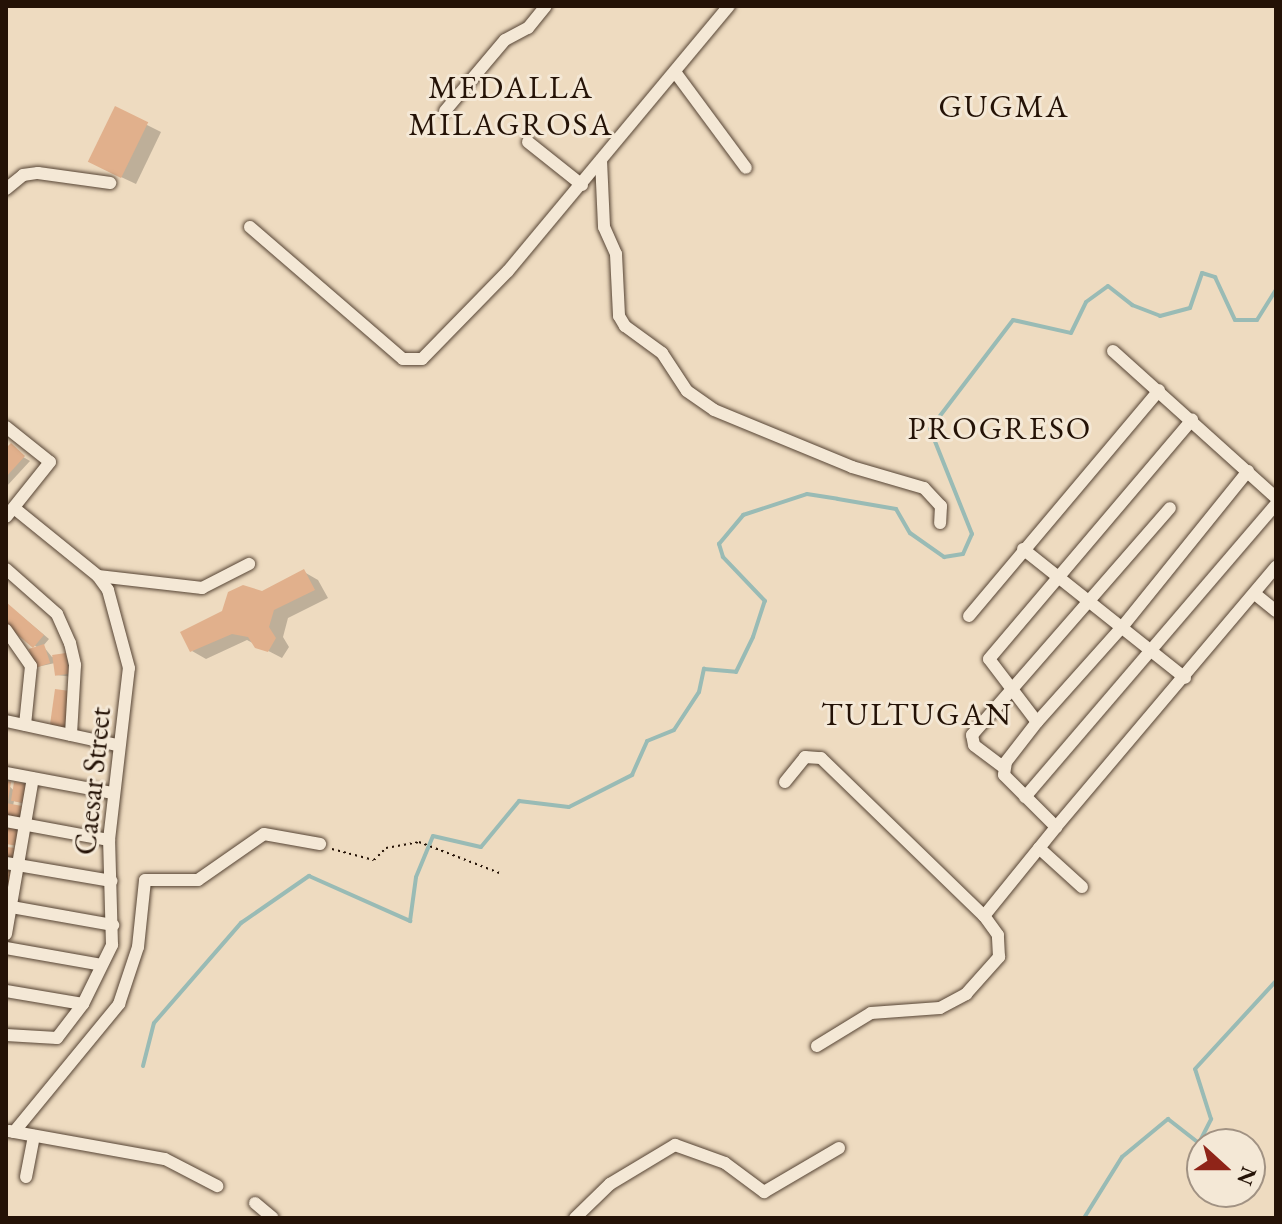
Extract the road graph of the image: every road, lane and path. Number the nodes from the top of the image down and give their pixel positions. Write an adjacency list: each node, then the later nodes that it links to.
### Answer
1 (546, 6): 4 (street)
2 (729, 6): 3 (street)
3 (675, 72): 6 (street); 7 (street)
4 (445, 111)
5 (528, 142): 9 (street)
6 (601, 160): 9 (street); 20 (street)
7 (746, 168)
8 (110, 183): 10 (street)
9 (582, 185): 11 (street)
10 (6, 189)
11 (250, 227)
12 (1113, 351): 13 (street)
13 (1159, 390): 14 (street); 21 (street)
14 (1192, 420): 16 (street); 25 (street)
15 (8, 433): 19 (street)
16 (1248, 471): 17 (street); 31 (street)
17 (1276, 501): 33 (street)
18 (1170, 508): 28 (street)
19 (10, 513): 26 (street, Caesar Street)
20 (940, 523)
21 (1023, 549): 25 (street); 30 (street)
22 (249, 564): 26 (street)
23 (1276, 567): 27 (street)
24 (6, 569): 39 (street)
25 (1056, 575): 28 (street); 35 (street)
26 (98, 576): 40 (street, Caesar Street)
27 (1255, 594): 29 (street); 34 (street)
28 (1089, 602): 31 (street); 35 (street)
29 (1276, 611)
30 (969, 616)
31 (1122, 627): 33 (street); 37 (street)
32 (6, 630): 38 (street)
33 (1149, 651): 34 (street); 46 (street)
34 (1185, 678): 49 (street)
35 (1009, 689): 37 (street); 41 (street)
36 (6, 721): 38 (street)
37 (1037, 722): 41 (street)
38 (25, 725): 39 (street)
39 (71, 735): 40 (street)
40 (117, 745): 45 (street, Caesar Street)
41 (1003, 767): 46 (street)
42 (6, 773): 43 (street)
43 (33, 778): 45 (street); 48 (street)
44 (785, 782): 58 (street)
45 (113, 793): 50 (street, Caesar Street)
46 (1025, 797): 49 (street)
47 (6, 821): 48 (street)
48 (25, 824): 50 (street); 53 (street)
49 (1056, 827): 52 (street)
50 (109, 840): 55 (street, Caesar Street)
51 (320, 844): 54 (path); 67 (street)
52 (1039, 848): 56 (street); 58 (street)
53 (12, 864): 55 (street); 57 (street)
54 (502, 874)
55 (111, 881): 59 (street, Caesar Street)
56 (1082, 887)
57 (8, 906): 59 (street); 60 (street)
58 (984, 916): 66 (street)
59 (113, 925): 62 (street, Caesar Street)
60 (6, 934)
61 (6, 948): 62 (street)
62 (102, 965): 64 (street, Caesar Street)
63 (6, 991): 64 (street)
64 (83, 1004): 65 (street, Caesar Street)
65 (6, 1035)
66 (817, 1046)
67 (10, 1131): 68 (street)
68 (34, 1136): 70 (street); 71 (street)
69 (839, 1148): 74 (street)
70 (26, 1177)
71 (217, 1186)
72 (255, 1203): 73 (street)
73 (273, 1218)
74 (575, 1218)

